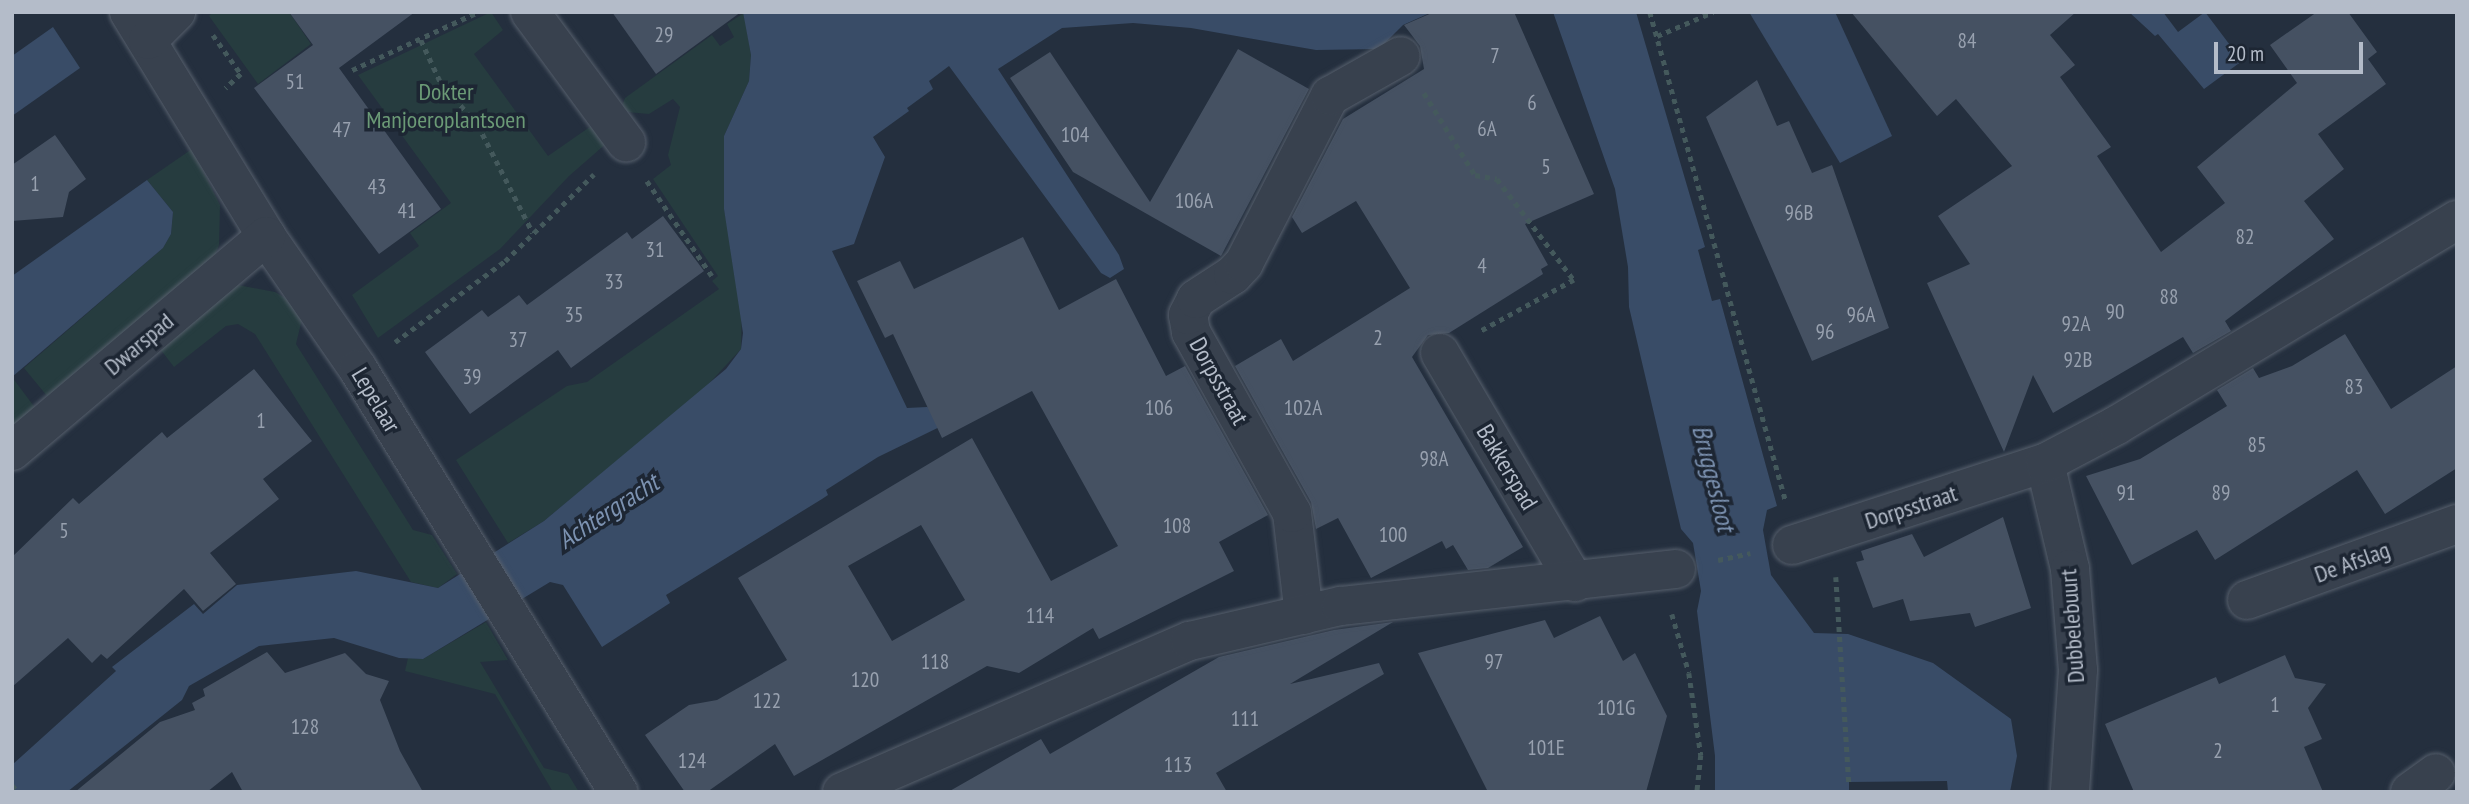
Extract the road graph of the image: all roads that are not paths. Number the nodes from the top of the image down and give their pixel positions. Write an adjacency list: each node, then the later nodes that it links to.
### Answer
1 (176, 12): 3 (street)
2 (530, 12): 5 (street)
3 (139, 26): 7 (street, Lepelaar)
4 (1401, 56): 16 (street, Dorpsstraat)
5 (626, 142)
6 (2457, 220): 10 (street, Dorpsstraat)
7 (266, 236): 9 (street, Dwarspad); 17 (street, Lepelaar)
8 (1440, 353): 13 (street, Bakkerspad)
9 (12, 451)
10 (2045, 463): 12 (street, Dorpsstraat); 19 (street, Dubbelebuurt)
11 (2457, 524): 15 (street, De Afslag)
12 (1795, 544)
13 (1574, 582): 14 (street); 16 (street)
14 (1672, 586)
15 (2247, 600)
16 (1304, 615): 18 (street)
17 (618, 792)
18 (842, 792)
19 (2070, 792)

